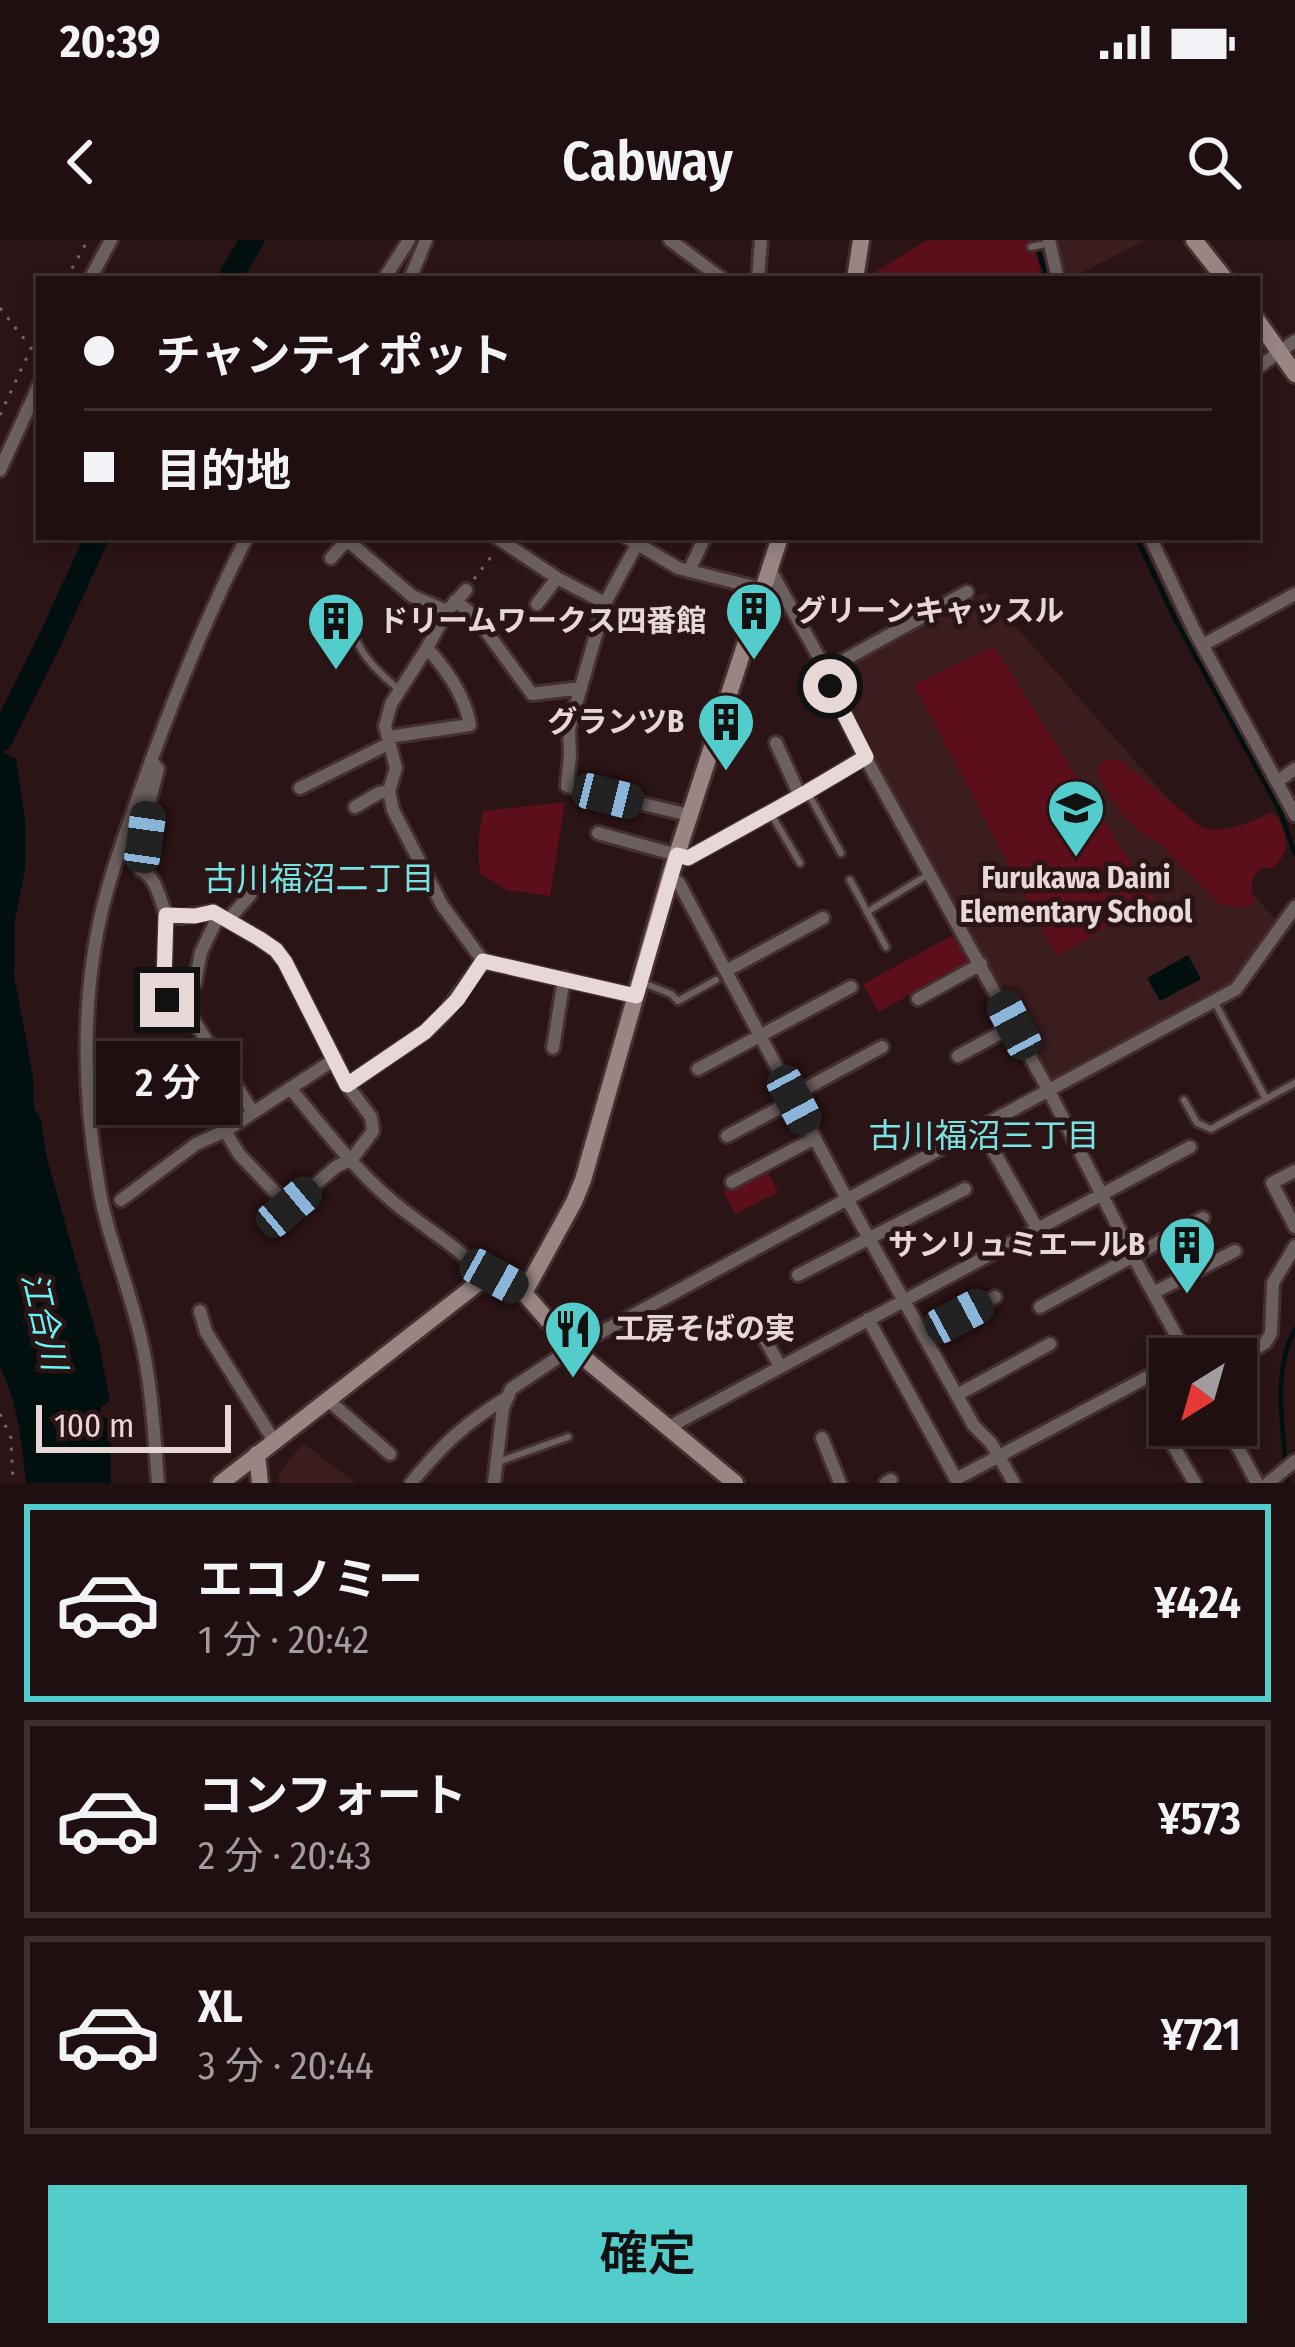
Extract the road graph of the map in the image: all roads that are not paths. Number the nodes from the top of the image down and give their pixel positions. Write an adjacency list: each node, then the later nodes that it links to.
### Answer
1 (111, 240): 11 (street)
2 (409, 240): 12 (street)
3 (426, 240): 13 (street)
4 (670, 240): 10 (street)
5 (761, 240): 16 (street)
6 (861, 240): 17 (street)
7 (1194, 240): 19 (street)
8 (1049, 242): 9 (lane); 18 (street)
9 (1031, 247)
10 (698, 261): 14 (street); 15 (street)
11 (92, 276)
12 (386, 276)
13 (411, 276)
14 (690, 276)
15 (718, 276)
16 (758, 276)
17 (855, 276)
18 (1057, 276)
19 (1223, 276)
20 (1260, 325): 22 (street)
21 (1295, 341): 22 (street)
22 (1279, 354): 23 (street); 24 (street)
23 (1260, 366)
24 (1295, 374)
25 (36, 392): 26 (street)
26 (0, 470)
27 (246, 540): 56 (street)
28 (347, 540): 36 (street)
29 (349, 540): 46 (street)
30 (499, 540): 39 (street)
31 (634, 540): 44 (street)
32 (636, 540): 38 (street)
33 (704, 540): 38 (street)
34 (779, 540): 37 (street)
35 (1151, 540): 48 (street)
36 (331, 558)
37 (769, 568): 40 (street); 50 (street)
38 (689, 571): 40 (street)
39 (557, 578): 44 (street); 45 (street)
40 (762, 589): 64 (street)
41 (466, 590): 46 (street)
42 (967, 592): 50 (street)
43 (1295, 594): 48 (street)
44 (604, 603): 51 (street)
45 (537, 604)
46 (451, 606): 49 (street); 51 (street)
47 (344, 610): 52 (lane)
48 (1203, 645): 58 (street)
49 (428, 648): 52 (street); 53 (street)
50 (826, 670): 55 (street)
51 (581, 688): 64 (street)
52 (400, 691): 53 (street)
53 (388, 740): 59 (street); 60 (street)
54 (776, 743): 61 (street)
55 (866, 757): 61 (street); 70 (street)
56 (151, 760): 76 (street); 156 (street)
57 (1295, 769): 58 (street)
58 (1278, 781): 65 (street)
59 (300, 788)
60 (389, 790): 62 (street); 80 (street)
61 (804, 794): 63 (street); 67 (lane)
62 (355, 807)
63 (770, 812): 68 (street); 69 (lane)
64 (689, 815): 68 (street)
65 (1295, 815)
66 (598, 833): 68 (street)
67 (841, 853)
68 (677, 855): 71 (street)
69 (800, 863)
70 (929, 874): 75 (lane); 81 (street)
71 (670, 876): 82 (street); 86 (street)
72 (850, 880): 75 (lane)
73 (250, 895): 77 (street)
74 (1295, 907): 89 (street)
75 (867, 912): 79 (lane)
76 (166, 915): 77 (street); 88 (street)
77 (224, 917): 84 (street); 96 (street)
78 (824, 918): 82 (street)
79 (886, 947)
80 (483, 961): 83 (street); 99 (street)
81 (981, 964): 87 (street); 91 (street)
82 (721, 975): 86 (lane); 92 (street)
83 (564, 978): 86 (street); 94 (street)
84 (195, 982)
85 (851, 987): 92 (street)
86 (638, 989): 127 (street)
87 (918, 999)
88 (167, 1000)
89 (1214, 1001): 101 (street); 103 (lane)
90 (192, 1018): 105 (street)
91 (1014, 1025): 95 (street); 101 (street)
92 (760, 1036): 97 (street); 102 (street)
93 (882, 1047): 102 (street)
94 (554, 1048)
95 (958, 1056)
96 (334, 1059): 99 (street); 100 (street)
97 (698, 1069)
98 (1295, 1083): 103 (lane)
99 (347, 1085): 111 (street)
100 (290, 1088): 105 (street); 111 (street)
101 (1049, 1090): 106 (street); 115 (street)
102 (793, 1098): 108 (street); 109 (street)
103 (1266, 1099): 104 (lane)
104 (1184, 1100)
105 (253, 1112): 107 (street)
106 (980, 1127): 116 (street); 120 (street)
107 (225, 1130): 111 (street); 117 (street)
108 (727, 1136)
109 (815, 1138): 113 (street); 116 (street)
110 (1190, 1147): 115 (street)
111 (351, 1160): 126 (street)
112 (1295, 1171): 119 (street)
113 (732, 1182)
114 (964, 1189): 121 (street)
115 (1102, 1194): 120 (street); 124 (street)
116 (847, 1198): 121 (street); 138 (street)
117 (121, 1200)
118 (1203, 1218): 124 (street)
119 (1295, 1226)
120 (1037, 1228): 130 (street)
121 (869, 1238): 125 (street); 130 (street)
122 (1295, 1246): 139 (street)
123 (1235, 1251): 128 (street)
124 (1133, 1256): 128 (street); 131 (street)
125 (798, 1275)
126 (486, 1277): 127 (street); 144 (street)
127 (524, 1293): 138 (street)
128 (1153, 1293): 136 (street)
129 (994, 1297): 135 (street)
130 (903, 1300): 133 (street); 135 (street)
131 (1040, 1307)
132 (200, 1311): 148 (street)
133 (868, 1319): 140 (street); 153 (street)
134 (760, 1331): 140 (street)
135 (923, 1335): 142 (street)
136 (1176, 1338)
137 (1050, 1344): 142 (street)
138 (572, 1348): 143 (street); 145 (street)
139 (1257, 1348)
140 (780, 1366): 145 (street)
141 (1149, 1376): 153 (street)
142 (957, 1395): 153 (street)
143 (508, 1397): 154 (street); 159 (street)
144 (327, 1400): 148 (street); 152 (street)
145 (669, 1426): 161 (street)
146 (568, 1437): 154 (lane)
147 (822, 1438): 162 (street)
148 (274, 1442): 151 (street)
149 (1237, 1446): 165 (street)
150 (1174, 1447): 164 (street)
151 (257, 1454): 157 (street); 158 (street)
152 (390, 1454)
153 (999, 1456): 163 (street)
154 (496, 1462): 160 (street)
155 (1285, 1469): 166 (street)
156 (158, 1483)
157 (221, 1483)
158 (260, 1483)
159 (411, 1483)
160 (494, 1483)
161 (735, 1483)
162 (840, 1483)
163 (1014, 1483)
164 (1195, 1483)
165 (1257, 1483)
166 (1293, 1483)

